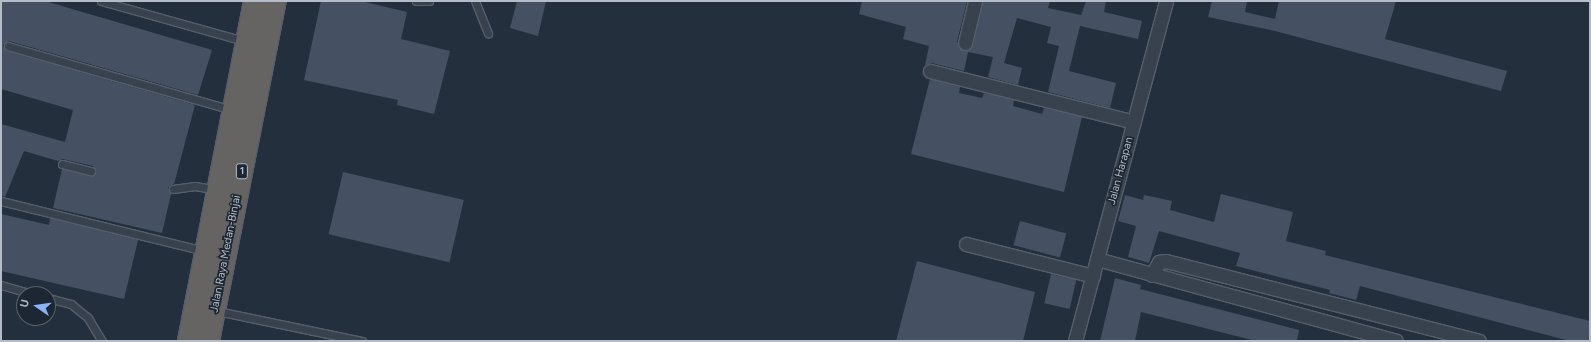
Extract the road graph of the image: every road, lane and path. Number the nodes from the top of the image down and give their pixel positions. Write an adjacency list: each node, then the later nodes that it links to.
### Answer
1 (101, 1): 10 (lane)
2 (255, 1): 10 (highway, Jalan Raya Medan-Binjai / 1)
3 (275, 1): 30 (highway, Jalan Raya Medan-Binjai / 1)
4 (416, 1): 5 (lane)
5 (428, 1)
6 (474, 1): 9 (lane)
7 (975, 1): 11 (street)
8 (1166, 1): 15 (street, Jalan Harapan)
9 (488, 33)
10 (246, 42): 14 (highway, Jalan Raya Medan-Binjai / 1)
11 (965, 43)
12 (8, 46): 14 (lane)
13 (930, 71): 15 (street)
14 (232, 110): 19 (highway, Jalan Raya Medan-Binjai / 1)
15 (1134, 122): 23 (street, Jalan Harapan)
16 (62, 164): 17 (lane)
17 (91, 171)
18 (173, 189): 19 (lane)
19 (217, 190): 22 (highway, Jalan Raya Medan-Binjai / 1)
20 (1, 200): 22 (lane)
21 (966, 244): 25 (street)
22 (205, 251): 33 (highway, Jalan Raya Medan-Binjai / 1)
23 (1097, 259): 24 (street); 25 (street, Jalan Harapan)
24 (1152, 275): 29 (street); 31 (street)
25 (1093, 276): 36 (street, Jalan Harapan)
26 (1, 285): 27 (lane)
27 (16, 289)
28 (56, 300): 32 (lane)
29 (1338, 304): 31 (street); 38 (street)
30 (215, 310): 34 (highway, Jalan Raya Medan-Binjai / 1); 35 (lane)
31 (1335, 325): 37 (street)
32 (102, 341)
33 (189, 341)
34 (208, 341)
35 (362, 341)
36 (1075, 341)
37 (1396, 341)
38 (1479, 341)

